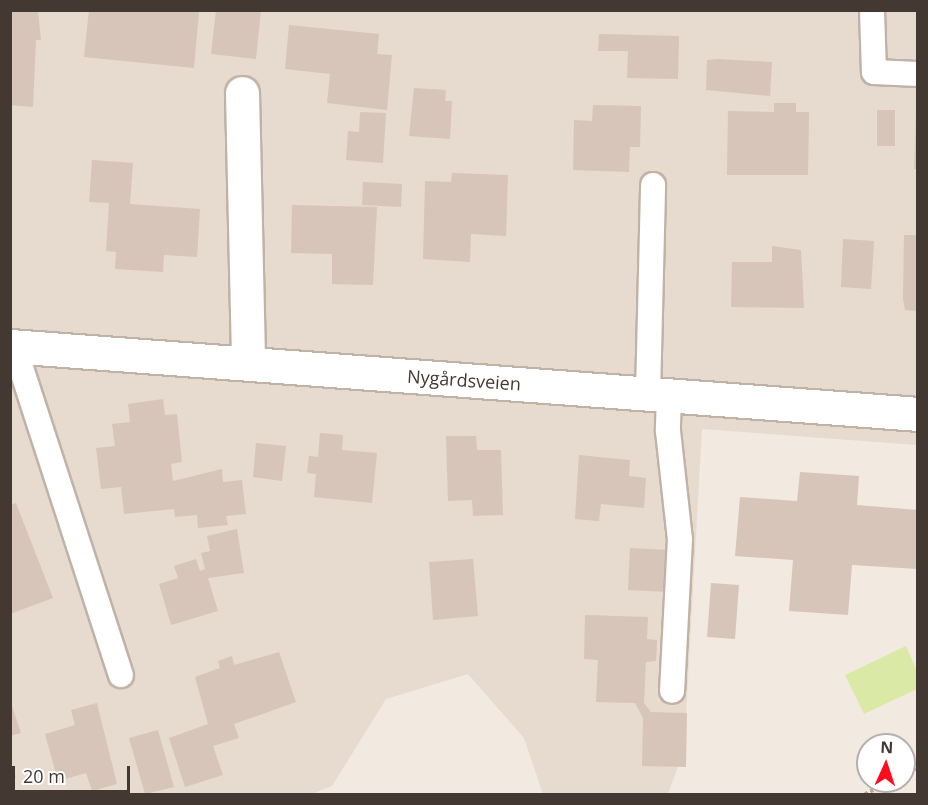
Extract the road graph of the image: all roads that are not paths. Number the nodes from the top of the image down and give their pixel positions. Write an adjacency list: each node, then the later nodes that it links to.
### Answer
1 (872, 10): 2 (lane)
2 (918, 74)
3 (242, 93): 6 (street)
4 (653, 185): 7 (lane)
5 (12, 346): 6 (street, Nygårdsveien); 9 (lane)
6 (248, 363): 7 (street, Nygårdsveien)
7 (659, 395): 8 (street, Nygårdsveien); 10 (lane)
8 (918, 414)
9 (121, 675)
10 (672, 691)

